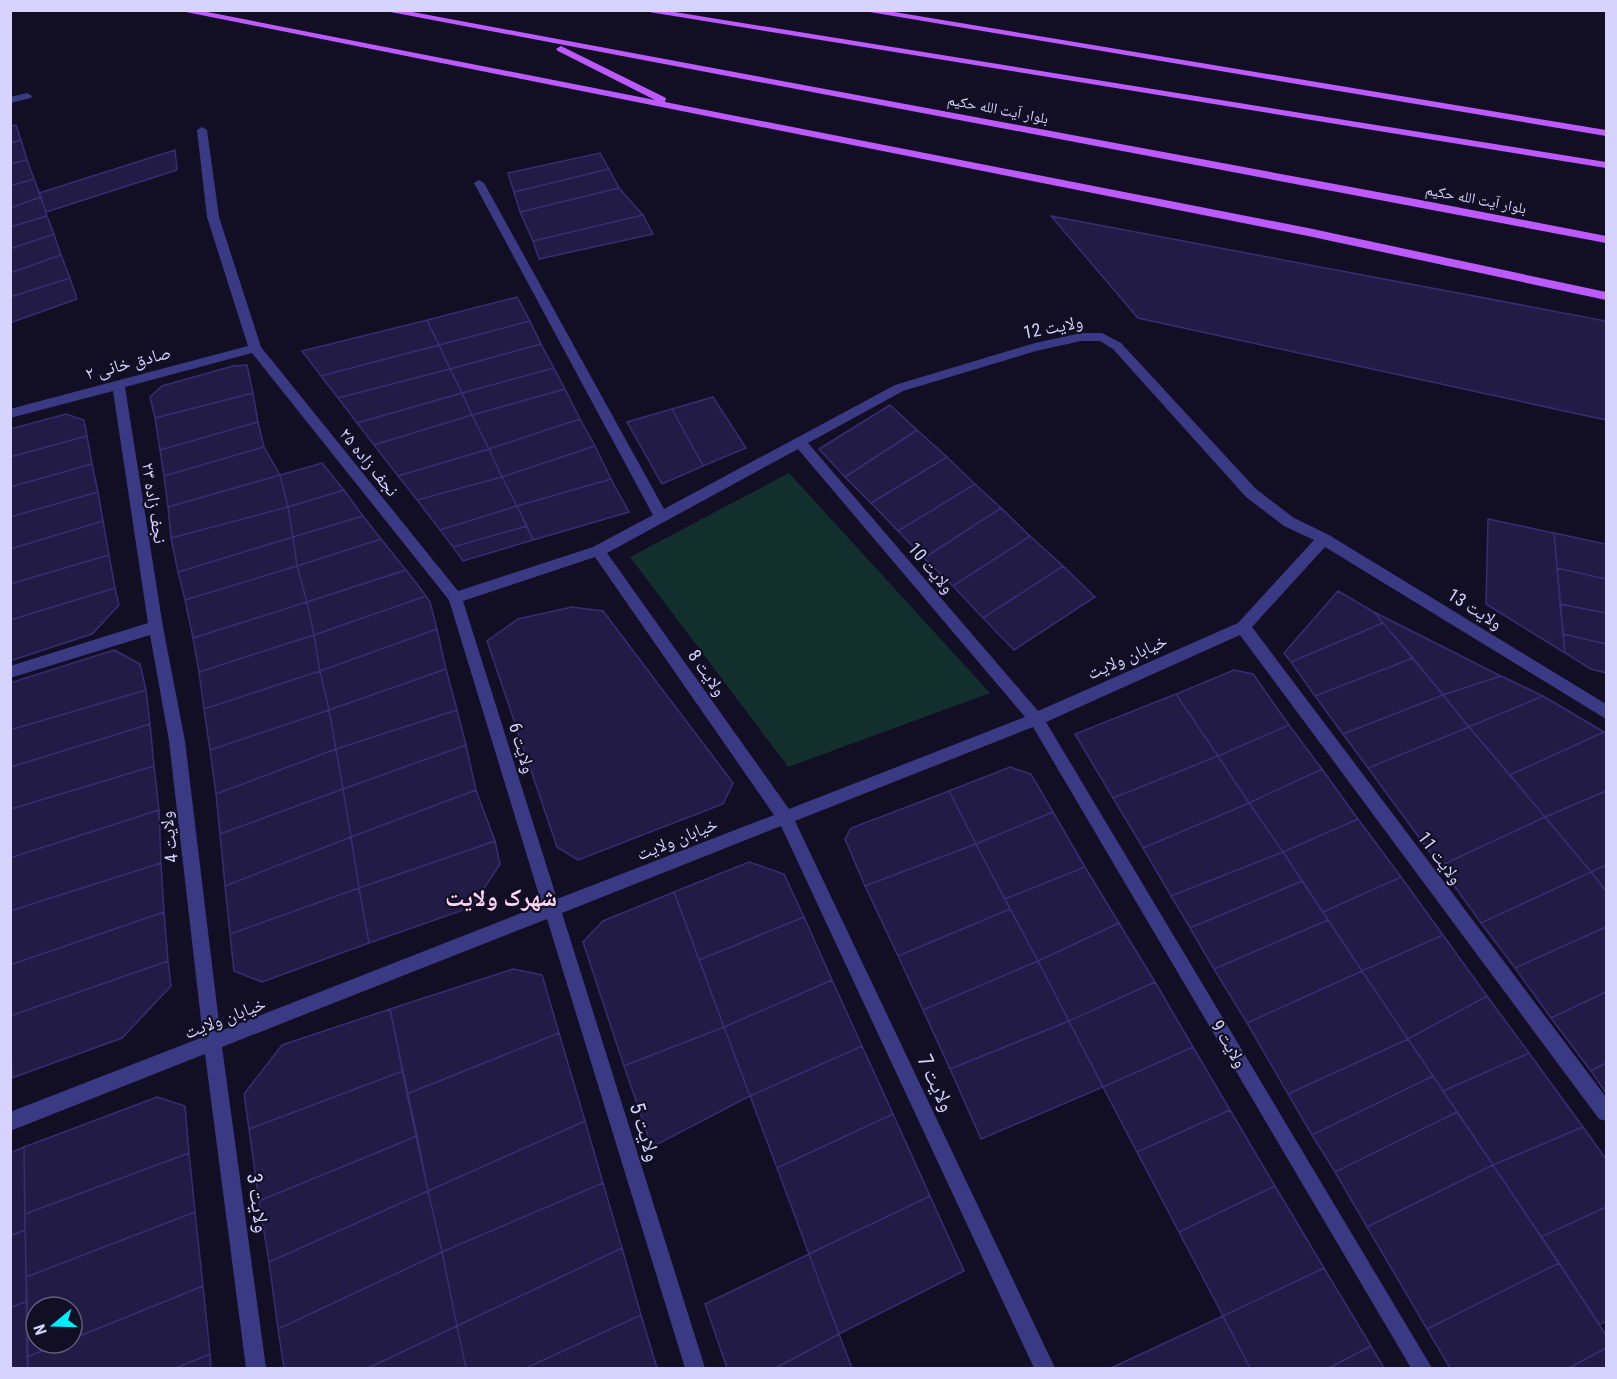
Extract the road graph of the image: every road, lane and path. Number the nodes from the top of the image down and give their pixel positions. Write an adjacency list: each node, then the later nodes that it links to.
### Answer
1 (180, 10): 8 (main road)
2 (384, 10): 5 (main road, بلوار آیت الله حکیم)
3 (641, 10): 11 (main road)
4 (862, 10): 10 (main road)
5 (545, 40): 8 (main road); 13 (main road, بلوار آیت الله حکیم)
6 (27, 96): 7 (street)
7 (10, 100)
8 (678, 108): 14 (main road)
9 (202, 130): 17 (street)
10 (1606, 133)
11 (1606, 165)
12 (479, 183): 21 (street)
13 (1606, 240)
14 (1575, 290): 15 (main road); 16 (main road)
15 (1606, 296)
16 (1606, 308)
17 (255, 348): 18 (street, صادق خانی ۲); 24 (street, نجف زاده ۲۵)
18 (117, 385): 19 (street, صادق خانی ۲); 25 (street, نجف زاده ۲۳)
19 (10, 414)
20 (799, 441): 21 (street, ولایت 12); 22 (street, ولایت 12); 29 (street, ولایت 10)
21 (661, 517): 23 (street, ولایت 12)
22 (1324, 539): 26 (street, خیابان ولایت); 28 (street, ولایت 13)
23 (598, 551): 24 (street, ولایت 12); 30 (street, ولایت 8)
24 (455, 598): 31 (street, ولایت 6)
25 (156, 627): 27 (street); 32 (street, ولایت 4)
26 (1243, 627): 29 (street, خیابان ولایت); 33 (street, ولایت 11)
27 (10, 672)
28 (1606, 712)
29 (1036, 719): 30 (street, خیابان ولایت); 38 (street, ولایت 9)
30 (785, 818): 31 (street, خیابان ولایت); 37 (street, ولایت 7)
31 (551, 910): 32 (street, خیابان ولایت); 36 (street, ولایت 5)
32 (213, 1044): 34 (street, خیابان ولایت); 35 (street, ولایت 3)
33 (1606, 1112)
34 (10, 1122)
35 (256, 1368)
36 (695, 1368)
37 (1045, 1368)
38 (1422, 1368)

